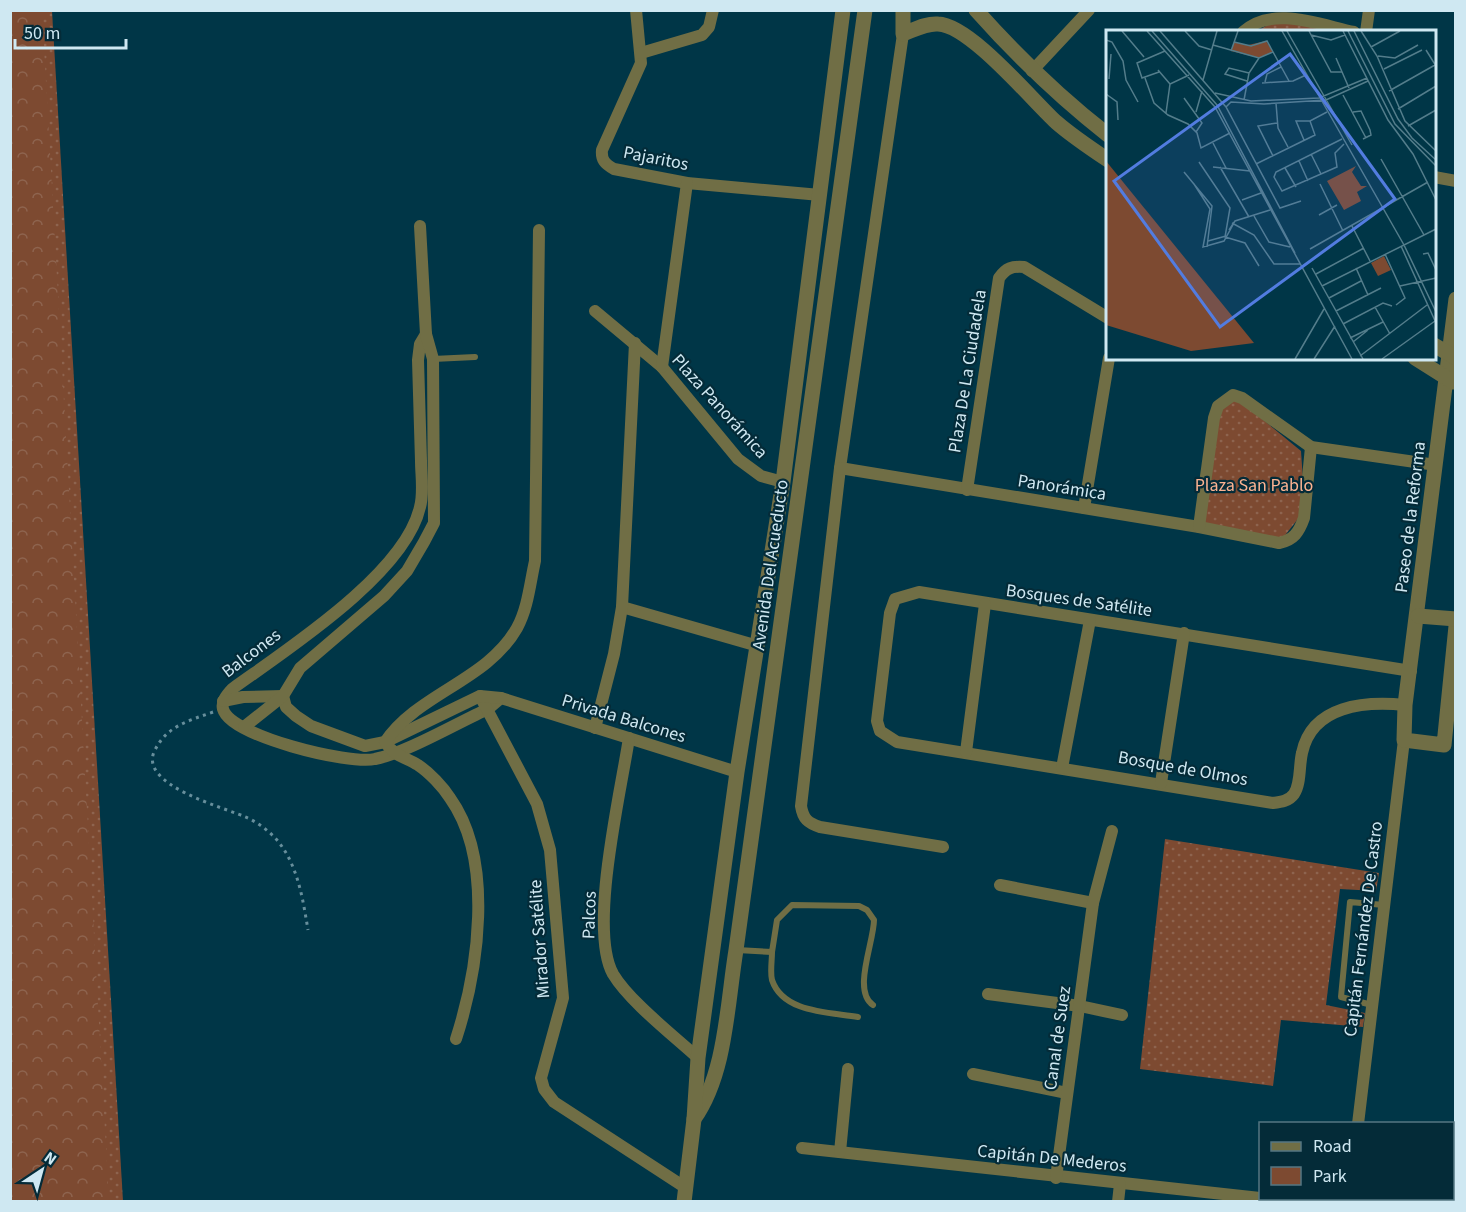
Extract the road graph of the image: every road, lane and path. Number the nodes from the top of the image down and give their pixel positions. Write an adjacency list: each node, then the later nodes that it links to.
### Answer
1 (636, 10): 13 (street)
2 (713, 10): 13 (street)
3 (843, 10): 20 (street, Avenida Del Acueducto)
4 (865, 10): 75 (street, Avenida Del Acueducto)
5 (903, 10): 12 (street)
6 (976, 10): 14 (street)
7 (1089, 10): 14 (street)
8 (1369, 10): 11 (street)
9 (1246, 30): 10 (street)
10 (1343, 30)
11 (1366, 30)
12 (903, 34): 16 (street); 38 (street)
13 (641, 53): 19 (street, Pajaritos)
14 (1032, 71): 15 (street)
15 (1106, 134)
16 (1106, 159)
17 (1436, 177): 18 (street)
18 (1455, 181)
19 (687, 183): 20 (street, Pajaritos); 34 (street)
20 (820, 195): 39 (street, Avenida Del Acueducto)
21 (420, 226): 26 (street, Balcones)
22 (539, 230): 64 (street)
23 (1455, 299): 29 (street, Paseo de la Reforma)
24 (595, 311): 27 (street, Plaza Panorámica)
25 (1106, 317): 40 (street, Plaza De La Ciudadela)
26 (426, 334): 31 (street, Balcones); 55 (street, Balcones)
27 (635, 343): 34 (street, Plaza Panorámica); 44 (street)
28 (1436, 346): 29 (street)
29 (1452, 356): 35 (street, Paseo de la Reforma)
30 (475, 357): 31 (lane)
31 (433, 359): 52 (street, Balcones)
32 (1109, 360): 41 (street)
33 (1418, 360): 35 (street)
34 (662, 367): 39 (street, Plaza Panorámica)
35 (1451, 381): 37 (street, Paseo de la Reforma)
36 (1311, 447): 37 (street); 42 (street, Panorámica); 42 (street)
37 (1436, 465): 45 (street, Paseo de la Reforma)
38 (840, 468): 40 (street, Panorámica); 70 (street)
39 (783, 482): 50 (street, Avenida Del Acueducto)
40 (967, 490): 41 (street, Panorámica)
41 (1084, 508): 42 (street, Panorámica)
42 (1199, 527)
43 (985, 604): 47 (street, Bosques de Satélite); 62 (street, Bosques de Satélite); 65 (street)
44 (622, 607): 50 (street); 59 (street)
45 (1418, 616): 46 (street); 51 (street, Paseo de la Reforma)
46 (1455, 619)
47 (1090, 620): 49 (street, Bosques de Satélite); 66 (street)
48 (1455, 626): 63 (street)
49 (1184, 633): 51 (street, Bosques de Satélite); 68 (street)
50 (758, 646): 67 (street, Avenida Del Acueducto)
51 (1411, 671): 56 (street, Paseo de la Reforma)
52 (283, 696): 55 (street); 58 (street, Balcones); 64 (street)
53 (480, 696): 54 (street, Privada Balcones); 57 (street, Mirador Satélite); 64 (street)
54 (501, 698): 57 (street); 59 (street, Privada Balcones)
55 (223, 705): 58 (street); 74 (path)
56 (1405, 705): 61 (street, Paseo de la Reforma); 68 (street, Bosque de Olmos)
57 (488, 709): 64 (street); 94 (street, Mirador Satélite)
58 (244, 727): 64 (street)
59 (595, 728): 60 (street, Privada Balcones)
60 (629, 738): 67 (street, Privada Balcones); 84 (street, Palcos)
61 (1404, 740): 63 (street); 73 (street, Capitán Fernández De Castro)
62 (897, 742): 65 (street, Bosque de Olmos)
63 (1450, 746)
64 (389, 748): 83 (street)
65 (966, 752): 66 (street, Bosque de Olmos)
66 (1062, 768): 68 (street, Bosque de Olmos)
67 (737, 772): 84 (street, Avenida Del Acueducto)
68 (1161, 783)
69 (1112, 831): 72 (street, Canal de Suez)
70 (943, 847)
71 (1000, 885): 72 (street)
72 (1093, 903): 80 (street, Canal de Suez)
73 (1384, 905): 79 (street, Capitán Fernández De Castro); 79 (lane)
74 (308, 930)
75 (736, 950): 76 (lane); 88 (street, Avenida Del Acueducto)
76 (772, 952): 78 (lane); 82 (lane)
77 (988, 994): 80 (street)
78 (873, 1005)
79 (1372, 1005): 89 (street, Capitán Fernández De Castro)
80 (1080, 1006): 81 (street); 87 (street, Canal de Suez)
81 (1122, 1015)
82 (858, 1017)
83 (456, 1039)
84 (698, 1058): 88 (street, Avenida Del Acueducto)
85 (848, 1069): 91 (street)
86 (973, 1074): 87 (street)
87 (1067, 1093): 92 (street, Canal de Suez)
88 (694, 1119): 94 (street, Avenida Del Acueducto)
89 (1358, 1122)
90 (802, 1148): 91 (street, Capitán De Mederos)
91 (840, 1152): 92 (street, Capitán De Mederos)
92 (1056, 1178): 93 (street, Capitán De Mederos)
93 (1120, 1184): 95 (street, Capitán De Mederos); 97 (street)
94 (685, 1195)
95 (1259, 1198)
96 (1282, 1200): 98 (street)
97 (1118, 1202)
98 (1298, 1202)

